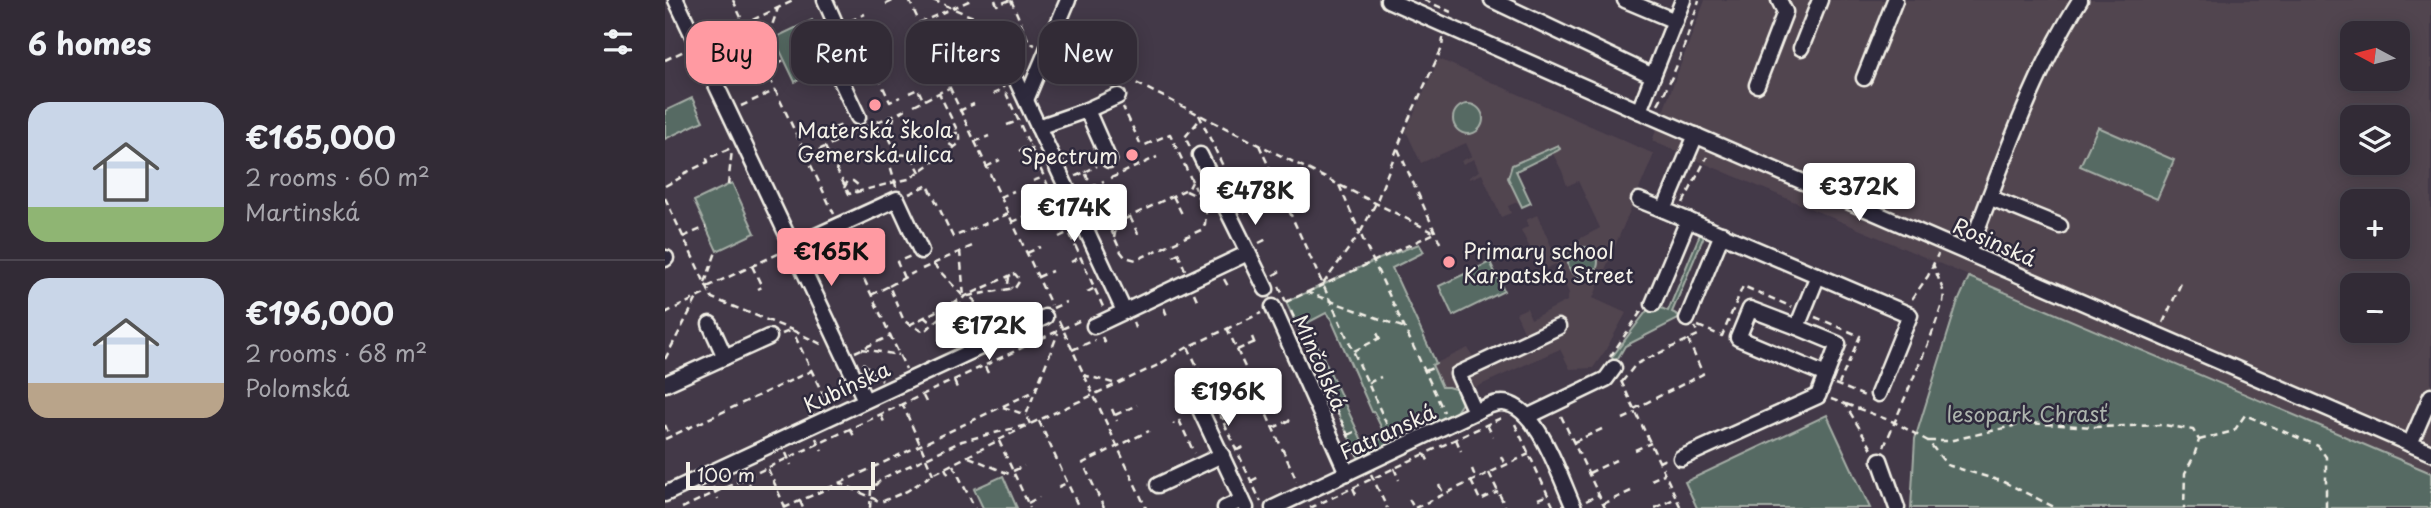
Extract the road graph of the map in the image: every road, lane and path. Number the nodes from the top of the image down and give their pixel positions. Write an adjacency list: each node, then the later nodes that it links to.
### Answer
1 (676, 0): 27 (street)
2 (733, 0): 28 (path)
3 (795, 0): 23 (path)
4 (825, 0): 31 (street)
5 (895, 0): 21 (path)
6 (909, 0): 33 (path)
7 (933, 0): 24 (path)
8 (971, 0): 24 (path)
9 (995, 0): 10 (path)
10 (1011, 0): 41 (path)
11 (1068, 0): 37 (street)
12 (1388, 0): 22 (street, Rosinská)
13 (1492, 0): 49 (street)
14 (1625, 0): 38 (street)
15 (1683, 0): 38 (street)
16 (1699, 0): 72 (path)
17 (1781, 0): 60 (street)
18 (1820, 0): 43 (street)
19 (2080, 0): 132 (street)
20 (1891, 1): 50 (street)
21 (886, 4)
22 (1408, 4): 78 (street, Rosinská)
23 (778, 8): 29 (path); 30 (path)
24 (953, 8): 26 (path); 34 (path)
25 (865, 14): 32 (path)
26 (970, 15): 35 (path); 36 (path)
27 (686, 21)
28 (743, 21)
29 (750, 21)
30 (774, 21)
31 (838, 21)
32 (854, 21)
33 (918, 21)
34 (924, 21)
35 (977, 21)
36 (977, 21)
37 (1059, 21)
38 (1675, 21): 49 (street)
39 (1443, 37): 98 (path)
40 (1025, 41): 41 (path)
41 (1029, 43): 42 (path)
42 (1039, 47)
43 (1801, 48)
44 (686, 50): 45 (path)
45 (665, 60)
46 (784, 60): 47 (path)
47 (777, 64)
48 (1039, 67): 70 (street)
49 (1653, 76): 78 (street)
50 (1864, 78)
51 (713, 84): 93 (street)
52 (773, 84): 63 (path)
53 (845, 84): 83 (street)
54 (882, 84): 68 (path)
55 (948, 84): 61 (path)
56 (954, 84): 61 (path)
57 (1002, 84): 62 (path)
58 (1016, 84): 70 (street)
59 (1137, 84): 80 (path)
60 (1757, 85)
61 (949, 87): 65 (path); 77 (path)
62 (1004, 89): 66 (path); 81 (path)
63 (776, 90): 74 (path); 100 (path)
64 (909, 93): 69 (path)
65 (939, 93): 69 (path); 86 (path)
66 (993, 94)
67 (1118, 96): 76 (street); 117 (path)
68 (900, 97)
69 (923, 100): 73 (path)
70 (1025, 100): 85 (street)
71 (974, 104): 77 (path)
72 (1658, 104)
73 (914, 105)
74 (739, 107)
75 (907, 109): 79 (path)
76 (1087, 110): 85 (street); 106 (street)
77 (959, 111): 92 (path)
78 (1639, 111): 89 (street, Rosinská)
79 (895, 114): 83 (path); 88 (path)
80 (1200, 117): 95 (path); 102 (path); 115 (path)
81 (1018, 121): 84 (path); 94 (path)
82 (844, 124): 91 (path)
83 (861, 125): 88 (path)
84 (1007, 125)
85 (1038, 127): 216 (street)
86 (958, 133): 97 (path); 97 (path)
87 (850, 135): 91 (path)
88 (888, 135): 101 (path)
89 (1696, 135): 141 (street); 170 (street, Rosinská)
90 (989, 136): 92 (path)
91 (841, 140): 96 (path)
92 (974, 142): 107 (path)
93 (738, 144): 118 (path); 120 (path); 162 (street)
94 (1030, 145): 99 (path); 110 (path)
95 (1259, 145): 119 (path); 189 (path)
96 (825, 147): 100 (path); 122 (path)
97 (955, 148): 108 (path)
98 (1398, 149): 135 (path); 153 (path)
99 (1019, 150)
100 (808, 155): 148 (path)
101 (898, 156): 108 (path); 116 (path)
102 (1200, 156): 164 (street)
103 (1157, 157): 111 (path)
104 (1707, 157): 141 (path)
105 (1000, 160): 107 (path)
106 (1109, 160)
107 (986, 167): 128 (path)
108 (920, 172): 116 (path)
109 (1076, 176): 121 (path)
110 (1044, 177): 113 (path); 134 (path)
111 (1111, 177)
112 (1238, 177): 115 (path)
113 (1033, 181)
114 (1104, 181): 121 (path)
115 (1230, 181): 138 (path)
116 (895, 182): 123 (path); 126 (path)
117 (1192, 182): 125 (path); 129 (path)
118 (728, 185)
119 (1339, 185): 135 (path); 152 (path)
120 (665, 186)
121 (1091, 187): 146 (path)
122 (844, 188): 126 (path); 126 (path)
123 (897, 188)
124 (1014, 191): 128 (path)
125 (1184, 191): 127 (path); 129 (path)
126 (856, 193)
127 (1173, 196): 140 (path); 143 (path)
128 (1000, 197): 139 (path)
129 (1199, 197): 158 (path)
130 (665, 198): 156 (path)
131 (901, 198): 139 (path)
132 (1991, 198): 149 (street); 170 (street)
133 (1639, 200): 141 (street)
134 (1055, 201): 136 (path); 151 (path)
135 (1377, 203): 152 (path); 153 (path)
136 (1045, 206)
137 (1252, 208): 138 (path)
138 (1244, 212): 145 (path)
139 (1008, 214): 144 (path)
140 (1182, 214)
141 (1676, 215): 155 (street); 210 (street)
142 (1026, 216): 144 (path)
143 (1130, 217): 147 (path); 154 (path)
144 (1012, 222): 169 (path)
145 (1249, 222)
146 (1108, 223): 147 (path); 158 (path)
147 (1118, 223): 158 (path)
148 (839, 226): 162 (street); 166 (street); 201 (path)
149 (2060, 226)
150 (706, 227): 156 (path)
151 (1069, 232): 157 (path); 173 (path)
152 (1360, 233): 174 (path); 189 (path)
153 (1435, 233): 160 (path); 174 (path)
154 (1138, 234)
155 (1722, 234): 184 (street); 218 (street)
156 (683, 237): 190 (path)
157 (1059, 237)
158 (1114, 238)
159 (1267, 239): 164 (path)
160 (1441, 245)
161 (972, 246): 167 (path)
162 (792, 247): 178 (path); 235 (street)
163 (1040, 247): 169 (path)
164 (1253, 248): 196 (street); 216 (street)
165 (716, 249): 190 (path)
166 (921, 251): 186 (path)
167 (960, 251): 176 (path); 202 (path)
168 (1183, 251): 172 (path)
169 (1027, 253): 185 (path)
170 (1968, 253): 332 (street, Rosinská)
171 (1937, 255): 177 (path)
172 (1173, 256)
173 (1080, 257): 175 (path); 193 (path)
174 (1374, 261): 189 (path); 227 (path)
175 (1071, 262)
176 (933, 264): 179 (path); 202 (path)
177 (1933, 264): 205 (path); 308 (path)
178 (752, 266): 190 (path); 195 (path)
179 (922, 269)
180 (1282, 270): 211 (path)
181 (1052, 271): 185 (path)
182 (915, 272): 186 (path)
183 (1011, 275): 192 (path); 192 (path); 202 (path)
184 (1818, 275): 224 (street); 275 (street)
185 (1038, 277): 208 (path)
186 (904, 278): 191 (path)
187 (1224, 278): 194 (path)
188 (2182, 281): 221 (path)
189 (1323, 284): 199 (path); 207 (path)
190 (706, 285): 197 (path)
191 (889, 286): 201 (path); 222 (path)
192 (1015, 288): 202 (path)
193 (1095, 288): 198 (path); 219 (path)
194 (1229, 288)
195 (758, 289)
196 (1266, 289)
197 (709, 292): 203 (path); 228 (path)
198 (1087, 292)
199 (1306, 292): 207 (path); 211 (path)
200 (1194, 293): 209 (path)
201 (871, 295): 249 (path)
202 (967, 297): 206 (path); 206 (path); 215 (path)
203 (697, 298): 213 (path); 251 (path)
204 (1797, 298): 238 (path)
205 (1912, 299)
206 (960, 301): 225 (path)
207 (1331, 301): 227 (path); 247 (path)
208 (1066, 302)
209 (1198, 302)
210 (1650, 304): 252 (path)
211 (1280, 305): 226 (path); 240 (path); 362 (street, Minčolská)
212 (1164, 308): 214 (path)
213 (665, 313)
214 (1167, 316)
215 (922, 317): 222 (path); 225 (path)
216 (1129, 317): 219 (street); 231 (path)
217 (1051, 318): 229 (path); 281 (street, Kubínska)
218 (1687, 318)
219 (1108, 319): 230 (street)
220 (710, 324): 250 (street)
221 (2163, 324)
222 (909, 325): 225 (path)
223 (1558, 327): 292 (street)
224 (1797, 327): 262 (street); 262 (street)
225 (929, 328)
226 (1227, 328): 243 (path); 246 (path)
227 (1405, 328): 257 (path)
228 (792, 330): 235 (path); 256 (path)
229 (1061, 330): 253 (path); 260 (path); 274 (path)
230 (1098, 331): 242 (path)
231 (1136, 331)
232 (1377, 333): 236 (path)
233 (769, 337): 250 (street)
234 (1252, 337): 239 (path)
235 (836, 338): 281 (street)
236 (1380, 338): 241 (path); 247 (path)
237 (1314, 339): 240 (path)
238 (1688, 340): 266 (path); 291 (path)
239 (1255, 342): 244 (path); 246 (path)
240 (1305, 342): 261 (path)
241 (1382, 343)
242 (1106, 345)
243 (1188, 346): 269 (path); 273 (path)
244 (1257, 347)
245 (862, 349): 249 (path)
246 (1237, 351): 313 (path)
247 (1354, 351): 267 (path)
248 (854, 353): 265 (path)
249 (899, 355): 258 (path)
250 (725, 357): 268 (street)
251 (665, 359)
252 (1609, 366): 266 (path); 284 (street)
253 (985, 367): 259 (path); 264 (path)
254 (1433, 368): 257 (path)
255 (1328, 370): 261 (path)
256 (811, 371): 294 (path); 323 (path)
257 (1425, 371): 300 (path)
258 (907, 372)
259 (988, 373)
260 (1083, 374): 269 (path); 277 (path)
261 (1320, 374): 288 (path)
262 (1826, 375): 278 (street)
263 (1381, 377): 267 (path)
264 (954, 381): 272 (path); 276 (path)
265 (884, 382)
266 (1622, 382): 291 (path)
267 (1368, 383): 329 (path)
268 (665, 384)
269 (1117, 384): 277 (path)
270 (1188, 384): 344 (street)
271 (1216, 385): 273 (path)
272 (957, 388)
273 (1208, 389): 301 (path)
274 (1037, 390): 289 (path); 296 (path)
275 (1878, 394)
276 (920, 395): 283 (path); 286 (path)
277 (1092, 396): 305 (path); 334 (path)
278 (1818, 396): 285 (path); 348 (street)
279 (2431, 396): 332 (street)
280 (899, 398): 286 (path)
281 (865, 400): 294 (street, Kubínska)
282 (1342, 400): 288 (path)
283 (926, 402)
284 (1554, 404): 293 (street); 330 (path)
285 (1845, 404): 308 (path); 350 (path)
286 (902, 405): 295 (path); 333 (path)
287 (1137, 405): 297 (path)
288 (1334, 405): 320 (path)
289 (1002, 406): 296 (path); 333 (path)
290 (1112, 409): 297 (path)
291 (1635, 411): 303 (path); 331 (path)
292 (1475, 412): 293 (street, Fatranská); 351 (street, Fatranská)
293 (1525, 412): 401 (street)
294 (833, 415): 319 (path); 384 (street, Kubínska)
295 (881, 415): 307 (path); 314 (path)
296 (1026, 415): 309 (path)
297 (1115, 415): 306 (path)
298 (1230, 416): 301 (path)
299 (1503, 416): 312 (path)
300 (1447, 418)
301 (1222, 419): 336 (path)
302 (1293, 419): 313 (path)
303 (1623, 419)
304 (1179, 420): 353 (path)
305 (1039, 421): 309 (path); 339 (path)
306 (1117, 421)
307 (884, 422)
308 (1894, 422): 328 (path); 350 (path)
309 (1030, 424): 327 (path); 347 (path)
310 (1515, 424): 342 (path)
311 (665, 425): 323 (path)
312 (1486, 425): 322 (path); 325 (path)
313 (1273, 428): 385 (path)
314 (851, 429): 319 (path); 321 (path)
315 (1452, 429): 325 (path)
316 (1602, 429): 330 (path)
317 (1149, 431): 334 (path)
318 (1357, 431): 320 (path)
319 (841, 433): 357 (path)
320 (1348, 435): 351 (path)
321 (854, 436)
322 (1493, 436)
323 (670, 437): 324 (path)
324 (665, 439)
325 (1456, 439): 338 (path); 341 (path)
326 (2199, 440): 328 (path); 424 (path); 425 (path)
327 (999, 441): 346 (path); 361 (path)
328 (1929, 441): 423 (path)
329 (1395, 442)
330 (1574, 442): 364 (path)
331 (1651, 443): 337 (path); 366 (path)
332 (2410, 444): 340 (street, Rosinská)
333 (920, 445): 347 (path); 376 (path)
334 (1117, 447): 410 (path); 411 (path)
335 (1244, 447): 336 (path)
336 (1237, 450): 374 (path)
337 (1635, 450)
338 (1461, 451)
339 (1053, 452): 343 (path); 377 (path)
340 (2431, 453)
341 (1425, 454): 356 (path); 359 (path)
342 (1529, 454): 354 (path); 387 (path)
343 (1045, 455)
344 (1221, 455): 353 (street); 399 (street)
345 (1501, 456): 354 (path)
346 (969, 457): 352 (path); 367 (path)
347 (926, 458): 365 (path); 389 (path)
348 (1681, 458)
349 (1616, 460): 364 (path)
350 (1879, 460): 422 (street)
351 (1366, 464): 362 (street, Fatranská); 370 (path)
352 (953, 465): 358 (path); 407 (path)
353 (1200, 465): 378 (street)
354 (1506, 465): 363 (path)
355 (1024, 466): 361 (path)
356 (1430, 466)
357 (768, 468): 403 (path); 404 (path)
358 (945, 468): 365 (path); 369 (path)
359 (1394, 468): 370 (path); 372 (path)
360 (1472, 469): 371 (path)
361 (1013, 471): 367 (path)
362 (1347, 472): 385 (street, Fatranská)
363 (1489, 473): 371 (path); 383 (path)
364 (1589, 473): 388 (path)
365 (933, 474): 389 (path)
366 (1665, 474): 373 (path); 391 (path)
367 (1015, 476): 398 (path)
368 (1259, 477): 374 (path)
369 (950, 478)
370 (1373, 478): 381 (path); 415 (path)
371 (1476, 479): 375 (path)
372 (1399, 480)
373 (1651, 480)
374 (1251, 481): 400 (path)
375 (1471, 481): 383 (path); 386 (path)
376 (840, 483): 389 (path); 395 (path)
377 (1067, 483): 380 (path); 409 (path)
378 (1158, 485)
379 (1439, 485): 386 (path)
380 (1058, 488)
381 (1353, 488): 392 (path); 396 (path)
382 (1631, 491): 402 (path)
383 (1498, 492): 418 (path)
384 (665, 494)
385 (1303, 494): 400 (street, Fatranská); 413 (path)
386 (1444, 494): 397 (path)
387 (1548, 495): 394 (path); 419 (path)
388 (1598, 495): 401 (path); 402 (path)
389 (870, 497): 406 (path)
390 (1039, 497): 398 (path)
391 (1676, 498): 420 (path); 421 (path)
392 (1358, 499)
393 (1409, 499): 416 (path)
394 (1538, 499)
395 (800, 501): 404 (path); 405 (path)
396 (1322, 502): 413 (path); 414 (path)
397 (1428, 502): 416 (path); 417 (path)
398 (1028, 503): 408 (path)
399 (1244, 504): 412 (street)
400 (1267, 506)
401 (1576, 506)
402 (1604, 506)
403 (682, 508)
404 (784, 508)
405 (803, 508)
406 (870, 508)
407 (975, 508)
408 (1030, 508)
409 (1079, 508)
410 (1104, 508)
411 (1146, 508)
412 (1225, 508)
413 (1310, 508)
414 (1324, 508)
415 (1387, 508)
416 (1414, 508)
417 (1431, 508)
418 (1506, 508)
419 (1554, 508)
420 (1655, 508)
421 (1681, 508)
422 (1897, 508)
423 (2056, 508)
424 (2184, 508)
425 (2326, 508)

